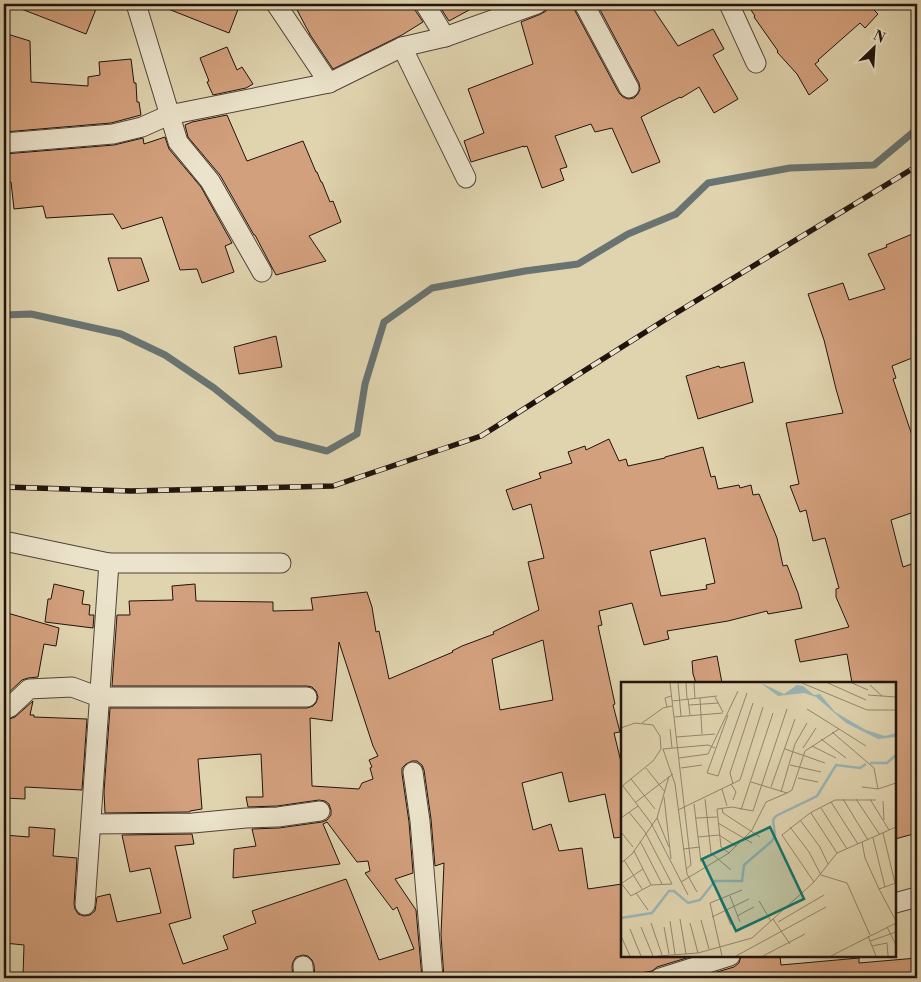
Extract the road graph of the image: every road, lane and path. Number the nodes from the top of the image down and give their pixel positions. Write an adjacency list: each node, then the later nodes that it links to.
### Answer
1 (136, 4): 12 (street)
2 (276, 4): 10 (street)
3 (425, 4): 7 (street)
4 (537, 4): 7 (street)
5 (584, 4): 11 (street)
6 (729, 4): 9 (street)
7 (445, 37): 8 (street)
8 (402, 47): 10 (street); 14 (street)
9 (756, 63)
10 (329, 83): 12 (street)
11 (629, 88)
12 (169, 115): 13 (street); 15 (street)
13 (4, 143)
14 (466, 178)
15 (262, 272)
16 (4, 540): 18 (street)
17 (281, 563): 18 (street)
18 (110, 564): 19 (street)
19 (99, 697): 20 (street); 21 (street); 24 (street)
20 (306, 697)
21 (4, 710)
22 (413, 772): 29 (street)
23 (320, 811): 24 (street)
24 (91, 824): 27 (street)
25 (917, 897): 26 (street)
26 (896, 903)
27 (85, 905)
28 (727, 957): 30 (street)
29 (433, 978)
30 (660, 978)

